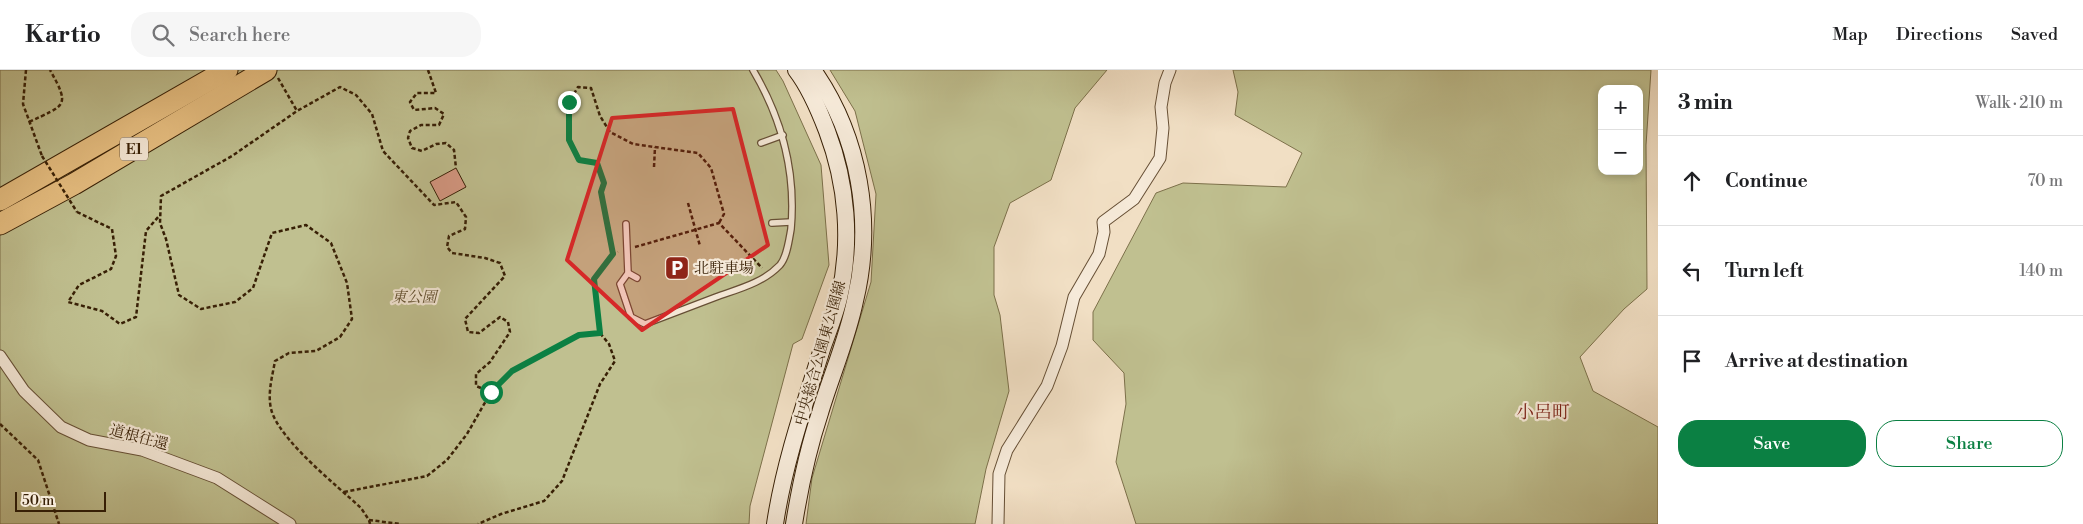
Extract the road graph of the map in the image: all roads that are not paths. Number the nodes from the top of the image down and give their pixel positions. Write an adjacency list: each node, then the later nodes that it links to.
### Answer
1 (227, 70): 9 (highway, E1)
2 (266, 70): 12 (highway, E1)
3 (753, 70): 7 (lane)
4 (796, 70): 18 (street, 中央総合公園東公園線)
5 (813, 70): 19 (street)
6 (1170, 70): 20 (street)
7 (783, 135): 8 (lane); 10 (lane)
8 (761, 143)
9 (0, 200)
10 (791, 222): 11 (lane); 14 (lane)
11 (772, 223)
12 (0, 224)
13 (626, 224): 14 (lane)
14 (628, 273): 15 (lane)
15 (637, 278)
16 (0, 356): 17 (street, 道根往還)
17 (290, 524)
18 (776, 524)
19 (794, 524)
20 (998, 524)

